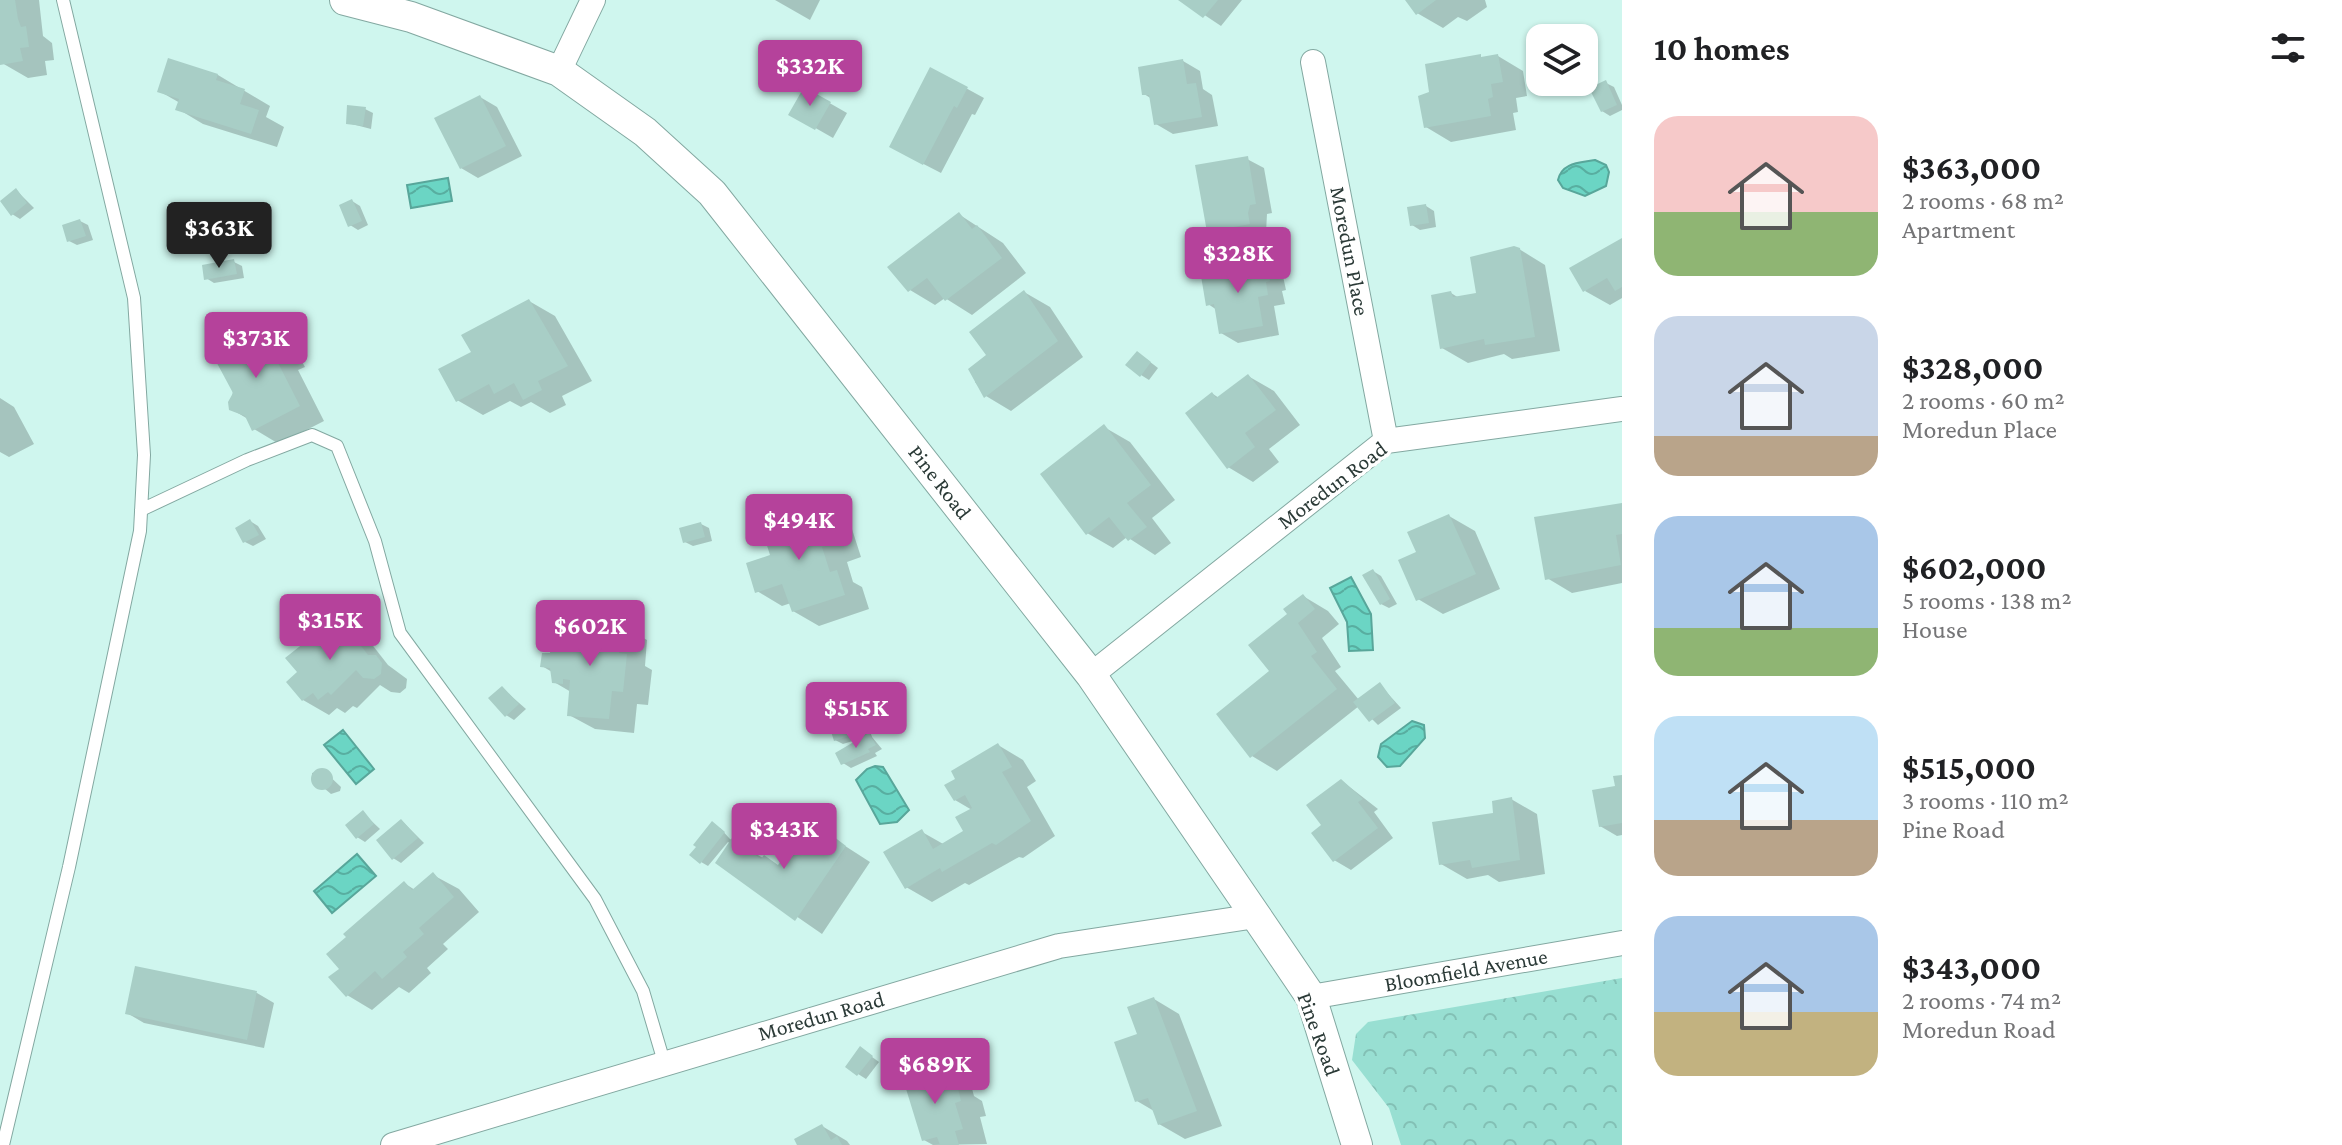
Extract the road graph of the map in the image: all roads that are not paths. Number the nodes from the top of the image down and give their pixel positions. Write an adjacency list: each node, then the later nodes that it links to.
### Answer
1 (63, 0): 8 (lane)
2 (345, 0): 5 (street, Pine Road)
3 (593, 0): 5 (street)
4 (1313, 62): 7 (street, Moredun Place)
5 (559, 71): 9 (street, Pine Road)
6 (1622, 409): 7 (street, Moredun Road)
7 (1386, 441): 9 (street, Moredun Road)
8 (141, 510): 13 (lane); 14 (lane)
9 (1091, 675): 10 (street, Pine Road)
10 (1256, 916): 12 (street, Pine Road); 13 (street, Moredun Road)
11 (1622, 943): 12 (street, Bloomfield Avenue)
12 (1311, 997): 16 (street, Pine Road)
13 (664, 1062): 15 (street, Moredun Road)
14 (3, 1145)
15 (393, 1145)
16 (1357, 1145)

